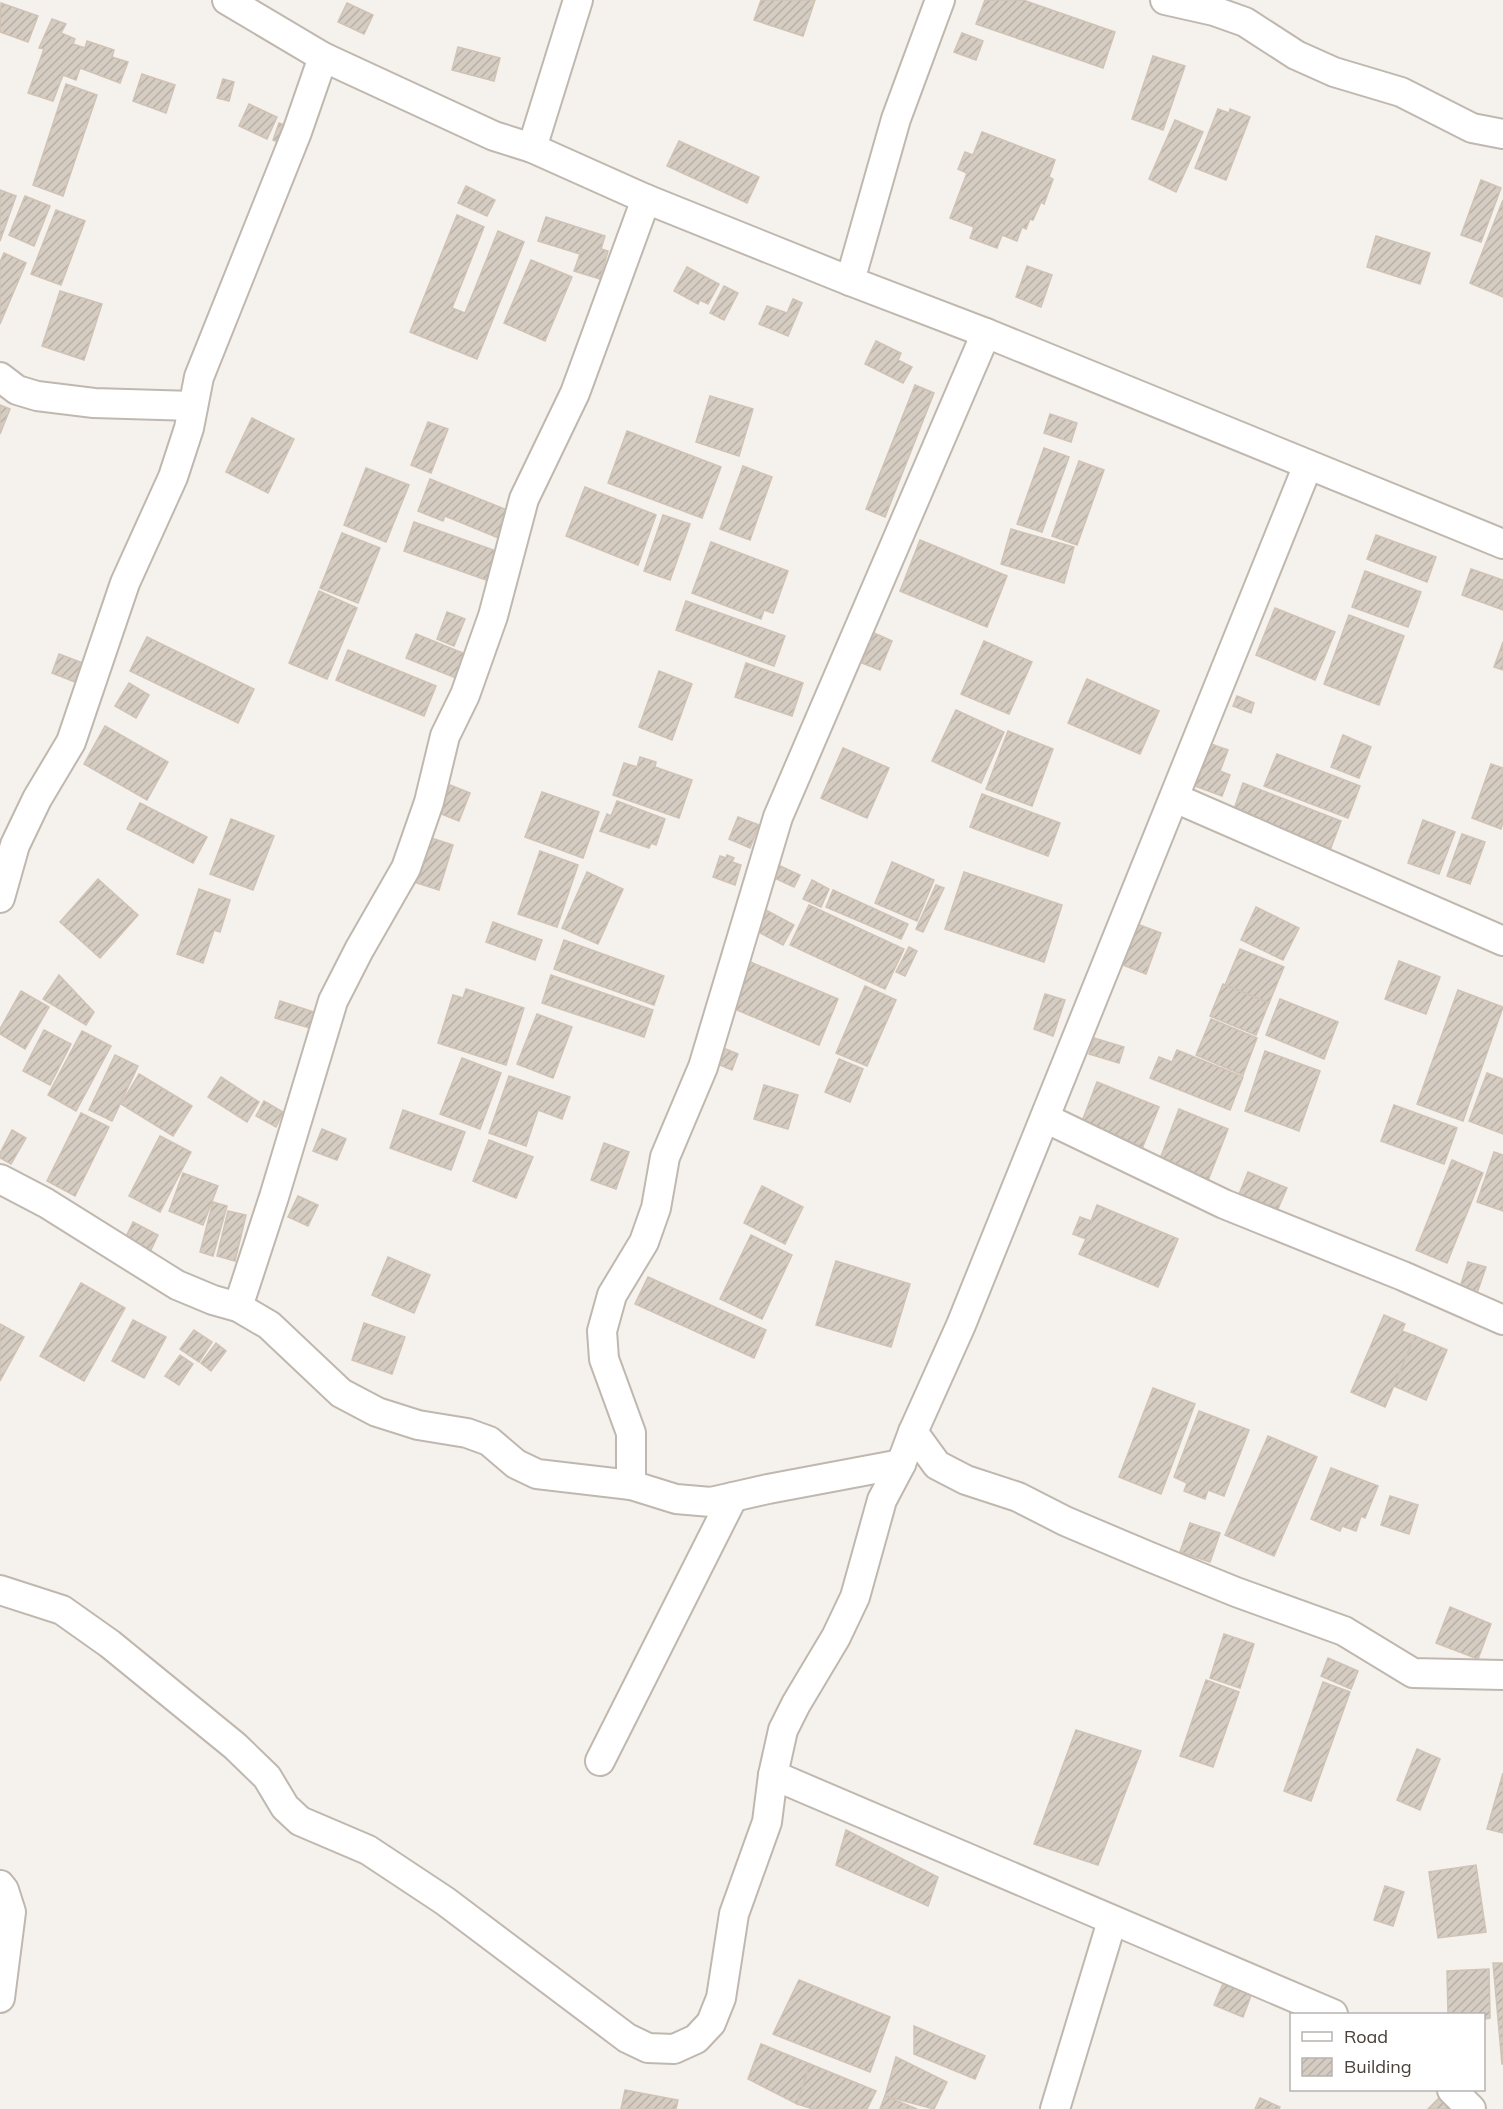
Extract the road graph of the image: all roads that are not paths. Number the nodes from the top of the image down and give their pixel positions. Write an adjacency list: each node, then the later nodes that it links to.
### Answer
1 (227, 0): 5 (street)
2 (578, 0): 7 (street)
3 (940, 0): 9 (street)
4 (1165, 0): 6 (street)
5 (323, 57): 7 (street); 12 (street)
6 (1503, 134)
7 (532, 148): 8 (street)
8 (646, 199): 9 (street); 20 (street)
9 (850, 281): 10 (street)
10 (986, 333): 13 (street); 24 (street)
11 (0, 377): 12 (street)
12 (193, 406): 16 (street)
13 (1308, 465): 14 (street); 15 (street)
14 (1503, 544)
15 (1175, 798): 17 (street); 18 (street)
16 (0, 898)
17 (1503, 941)
18 (1045, 1118): 21 (street); 22 (street)
19 (0, 1179): 20 (street)
20 (238, 1307): 24 (street)
21 (1503, 1320)
22 (913, 1432): 23 (street); 27 (street)
23 (901, 1464): 25 (street); 29 (street)
24 (631, 1485): 25 (street)
25 (733, 1497): 28 (street)
26 (4, 1598): 29 (street)
27 (1503, 1675)
28 (600, 1761)
29 (773, 1775): 31 (street)
30 (0, 1886): 32 (street)
31 (1112, 1921): 33 (street); 35 (street)
32 (0, 1998)
33 (1331, 2013)
34 (1453, 2091): 36 (street)
35 (1055, 2109)
36 (1471, 2109)

